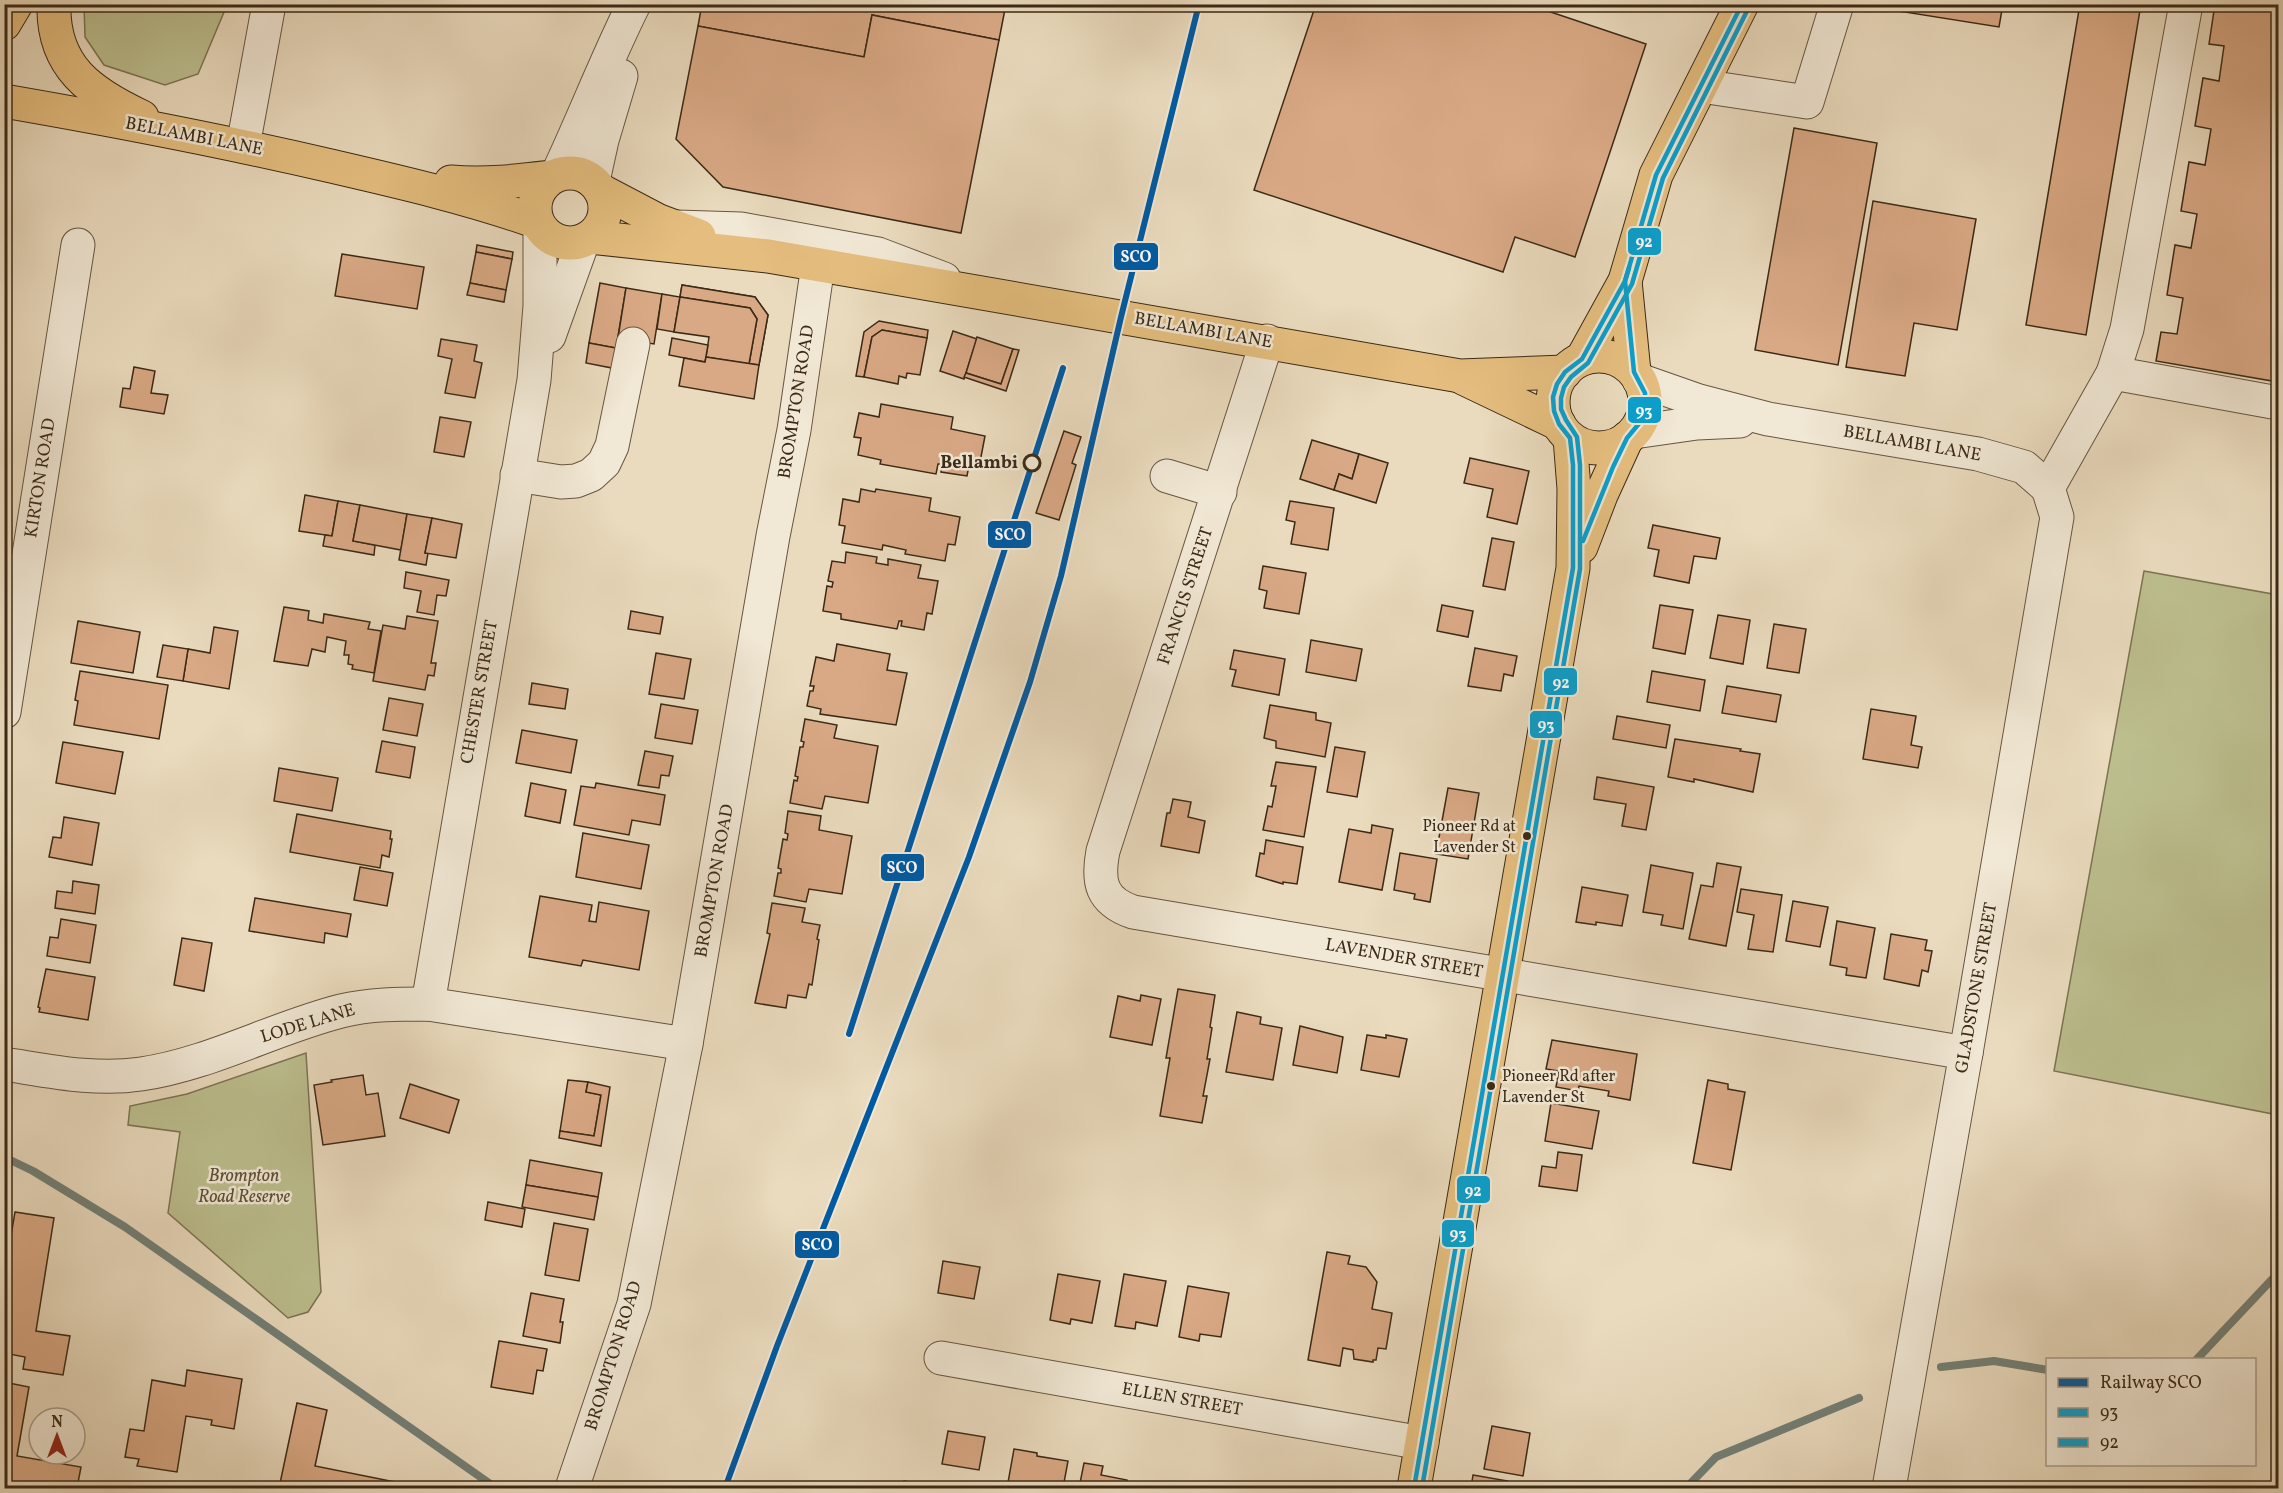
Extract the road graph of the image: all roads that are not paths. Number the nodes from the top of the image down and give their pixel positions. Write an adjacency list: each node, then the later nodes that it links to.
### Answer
1 (16, 4): 9 (main road)
2 (54, 4): 12 (main road)
3 (269, 4): 13 (street)
4 (634, 4): 14 (street)
5 (639, 4): 16 (street)
6 (1742, 4): 10 (main road)
7 (1837, 4): 10 (street)
8 (2186, 4): 28 (street)
9 (4, 24)
10 (1701, 86): 23 (main road)
11 (4, 101): 12 (main road, BELLAMBI LANE)
12 (179, 134): 13 (main road, BELLAMBI LANE)
13 (243, 146): 15 (main road, BELLAMBI LANE)
14 (555, 176): 15 (main road); 16 (main road); 17 (main road)
15 (383, 178): 17 (main road)
16 (597, 185): 18 (main road); 19 (main road)
17 (538, 224): 19 (main road); 31 (street)
18 (677, 228): 21 (main road); 24 (street)
19 (586, 239): 21 (main road); 31 (street)
20 (78, 244): 41 (street, KIRTON ROAD)
21 (768, 256): 22 (main road, BELLAMBI LANE)
22 (818, 265): 24 (main road, BELLAMBI LANE); 45 (street, BROMPTON ROAD)
23 (1625, 281): 27 (main road); 30 (main road)
24 (979, 292): 25 (main road, BELLAMBI LANE)
25 (1267, 341): 29 (main road, BELLAMBI LANE); 39 (street, FRANCIS STREET)
26 (633, 344): 36 (street)
27 (1573, 366): 29 (main road, BELLAMBI LANE); 30 (main road); 34 (main road)
28 (2113, 373): 32 (street); 38 (street)
29 (1460, 376): 34 (main road, BELLAMBI LANE)
30 (1637, 376): 33 (street, BELLAMBI LANE); 35 (main road)
31 (534, 380): 36 (street, CHESTER STREET)
32 (2278, 403)
33 (1768, 419): 35 (street, BELLAMBI LANE); 38 (street, BELLAMBI LANE)
34 (1564, 431): 35 (main road); 40 (main road)
35 (1631, 435): 40 (main road)
36 (517, 475): 44 (street, CHESTER STREET)
37 (1167, 476): 39 (street)
38 (2048, 488): 46 (street, GLADSTONE STREET)
39 (1220, 492): 42 (street, FRANCIS STREET)
40 (1573, 568): 43 (main road)
41 (4, 712)
42 (1103, 851): 43 (street, LAVENDER STREET)
43 (1503, 976): 46 (street, LAVENDER STREET); 49 (main road)
44 (428, 1004): 45 (street, LODE LANE); 47 (street, LODE LANE)
45 (687, 1044): 50 (street, BROMPTON ROAD)
46 (1966, 1053): 52 (street, GLADSTONE STREET)
47 (4, 1064)
48 (941, 1358): 49 (street, ELLEN STREET)
49 (1422, 1443): 51 (main road)
50 (572, 1488)
51 (1414, 1488)
52 (1889, 1488)

